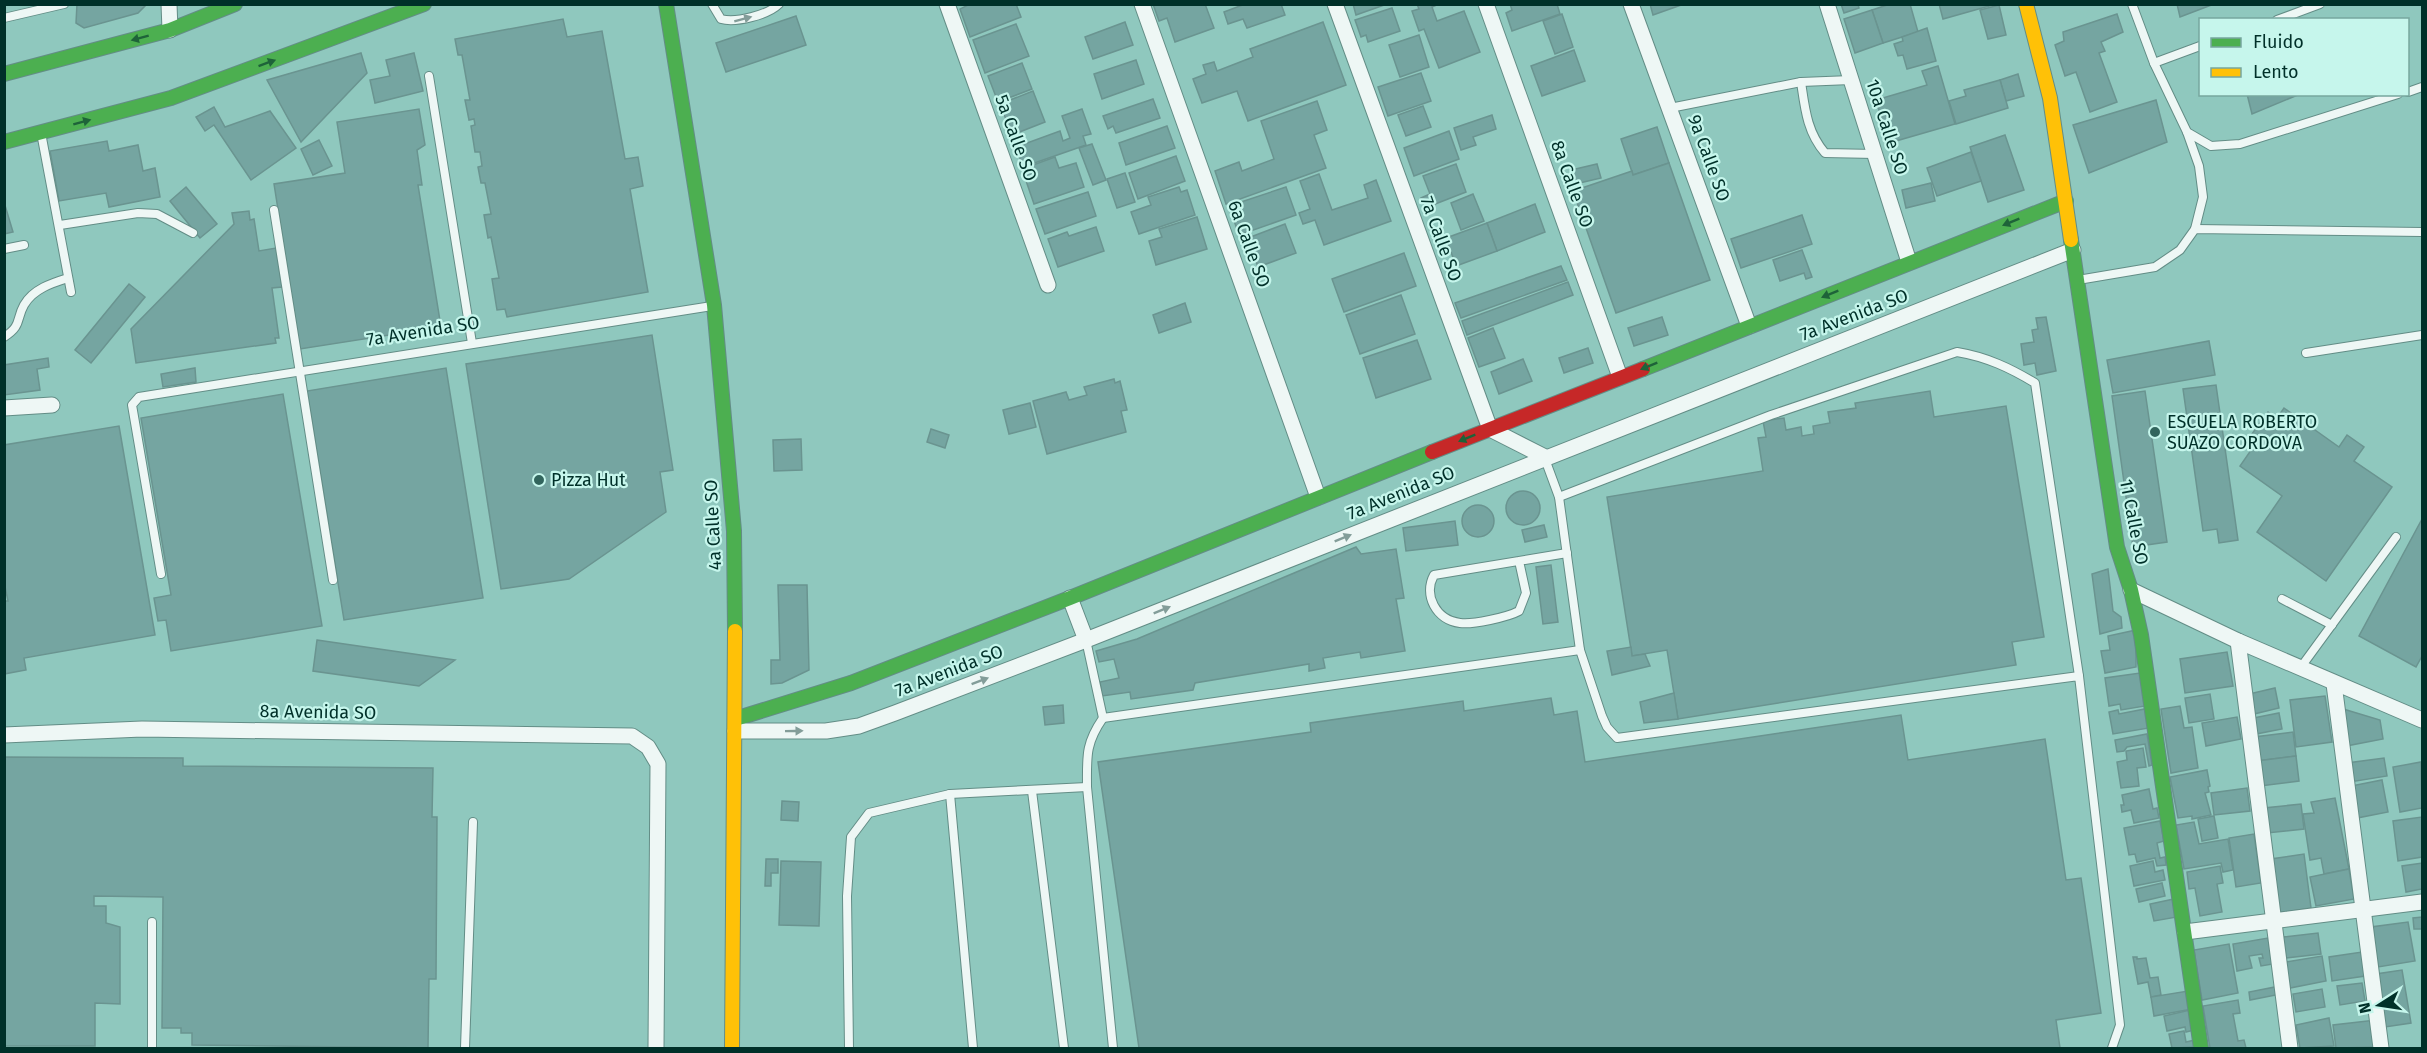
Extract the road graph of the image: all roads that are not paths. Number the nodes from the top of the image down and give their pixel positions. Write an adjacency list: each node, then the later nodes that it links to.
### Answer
1 (64, 4): 17 (lane)
2 (169, 4): 19 (street)
3 (235, 4): 19 (main road)
4 (424, 4): 29 (main road, one-way to 4)
5 (666, 4): 46 (main road, 4a Calle SO)
6 (712, 4): 7 (lane, one-way to 7)
7 (779, 4)
8 (947, 4): 44 (street, 5a Calle SO)
9 (1142, 4): 58 (street, 6a Calle SO)
10 (1335, 4): 56 (street, 7a Calle SO)
11 (1486, 4): 53 (street, 8a Calle SO)
12 (1631, 4): 27 (street, 9a Calle SO)
13 (1827, 4): 24 (street, 10a Calle SO)
14 (2026, 4): 32 (main road, 11 Calle SO)
15 (2132, 4): 21 (lane)
16 (2320, 4): 18 (lane)
17 (4, 18)
18 (2282, 18)
19 (170, 30): 22 (main road, one-way to 22)
20 (2199, 46): 21 (lane)
21 (2154, 63): 28 (lane)
22 (4, 74)
23 (429, 76): 50 (lane)
24 (1851, 80): 25 (lane); 31 (street, 10a Calle SO)
25 (1801, 82): 27 (lane); 31 (lane)
26 (2392, 96): 28 (lane)
27 (1670, 108): 47 (street, 9a Calle SO)
28 (2187, 132): 35 (lane)
29 (41, 134): 30 (main road); 34 (lane)
30 (4, 142)
31 (1875, 154): 41 (street, 10a Calle SO)
32 (2066, 201): 40 (main road, 11 Calle SO); 41 (main road, 7a Avenida SO, one-way to 41)
33 (274, 210): 52 (lane)
34 (60, 225): 36 (lane); 42 (lane)
35 (2195, 229): 37 (lane); 43 (lane)
36 (193, 232)
37 (2422, 232)
38 (24, 245): 39 (lane)
39 (4, 249)
40 (2073, 250): 43 (main road, 11 Calle SO); 57 (street, 7a Avenida SO)
41 (1909, 262): 47 (main road, 7a Avenida SO, one-way to 47)
42 (68, 278): 45 (lane); 49 (lane)
43 (2078, 280): 65 (main road, 11 Calle SO)
44 (1048, 285)
45 (71, 292)
46 (714, 305): 50 (lane, 7a Avenida SO); 77 (main road, 4a Calle SO)
47 (1749, 326): 53 (main road, 7a Avenida SO, one-way to 53)
48 (2422, 335): 51 (lane)
49 (4, 337)
50 (472, 343): 52 (lane, 7a Avenida SO)
51 (2306, 353)
52 (299, 371): 63 (lane, 7a Avenida SO); 64 (lane)
53 (1620, 377): 56 (main road, 7a Avenida SO)
54 (52, 405): 55 (street)
55 (4, 408)
56 (1490, 429): 57 (street); 58 (main road, 7a Avenida SO, one-way to 58)
57 (1545, 457): 59 (lane); 69 (street, 7a Avenida SO, one-way to 57)
58 (1318, 497): 66 (main road, 7a Avenida SO)
59 (1559, 497): 61 (lane); 73 (lane)
60 (2396, 537): 68 (lane)
61 (1567, 553): 62 (lane); 71 (lane)
62 (1519, 561): 62 (lane)
63 (161, 574)
64 (333, 580)
65 (2131, 590): 70 (street); 87 (main road, 11 Calle SO)
66 (1070, 598): 69 (street); 77 (main road, 7a Avenida SO)
67 (2282, 599): 68 (lane)
68 (2332, 625): 72 (lane)
69 (1086, 640): 75 (lane); 77 (street, 7a Avenida SO, one-way to 69)
70 (2238, 641): 72 (street); 85 (street)
71 (1580, 650): 73 (lane); 75 (lane)
72 (2301, 667): 74 (street)
73 (2079, 676): 96 (lane)
74 (2334, 684): 76 (street); 84 (street)
75 (1104, 718): 79 (lane)
76 (2422, 720)
77 (735, 725): 91 (main road, 4a Calle SO)
78 (4, 735): 90 (street, 8a Avenida SO)
79 (1087, 787): 80 (lane); 95 (lane)
80 (1032, 791): 81 (lane); 94 (lane)
81 (950, 794): 92 (lane); 93 (lane)
82 (473, 822): 89 (lane)
83 (2422, 902): 84 (street)
84 (2363, 910): 85 (street); 99 (street)
85 (2272, 921): 87 (street); 98 (street)
86 (152, 922): 88 (lane)
87 (2185, 932): 97 (main road, 11 Calle SO)
88 (152, 1048)
89 (465, 1048)
90 (656, 1048)
91 (732, 1048)
92 (849, 1048)
93 (973, 1048)
94 (1064, 1048)
95 (1113, 1048)
96 (2112, 1048)
97 (2201, 1048)
98 (2290, 1048)
99 (2381, 1048)

